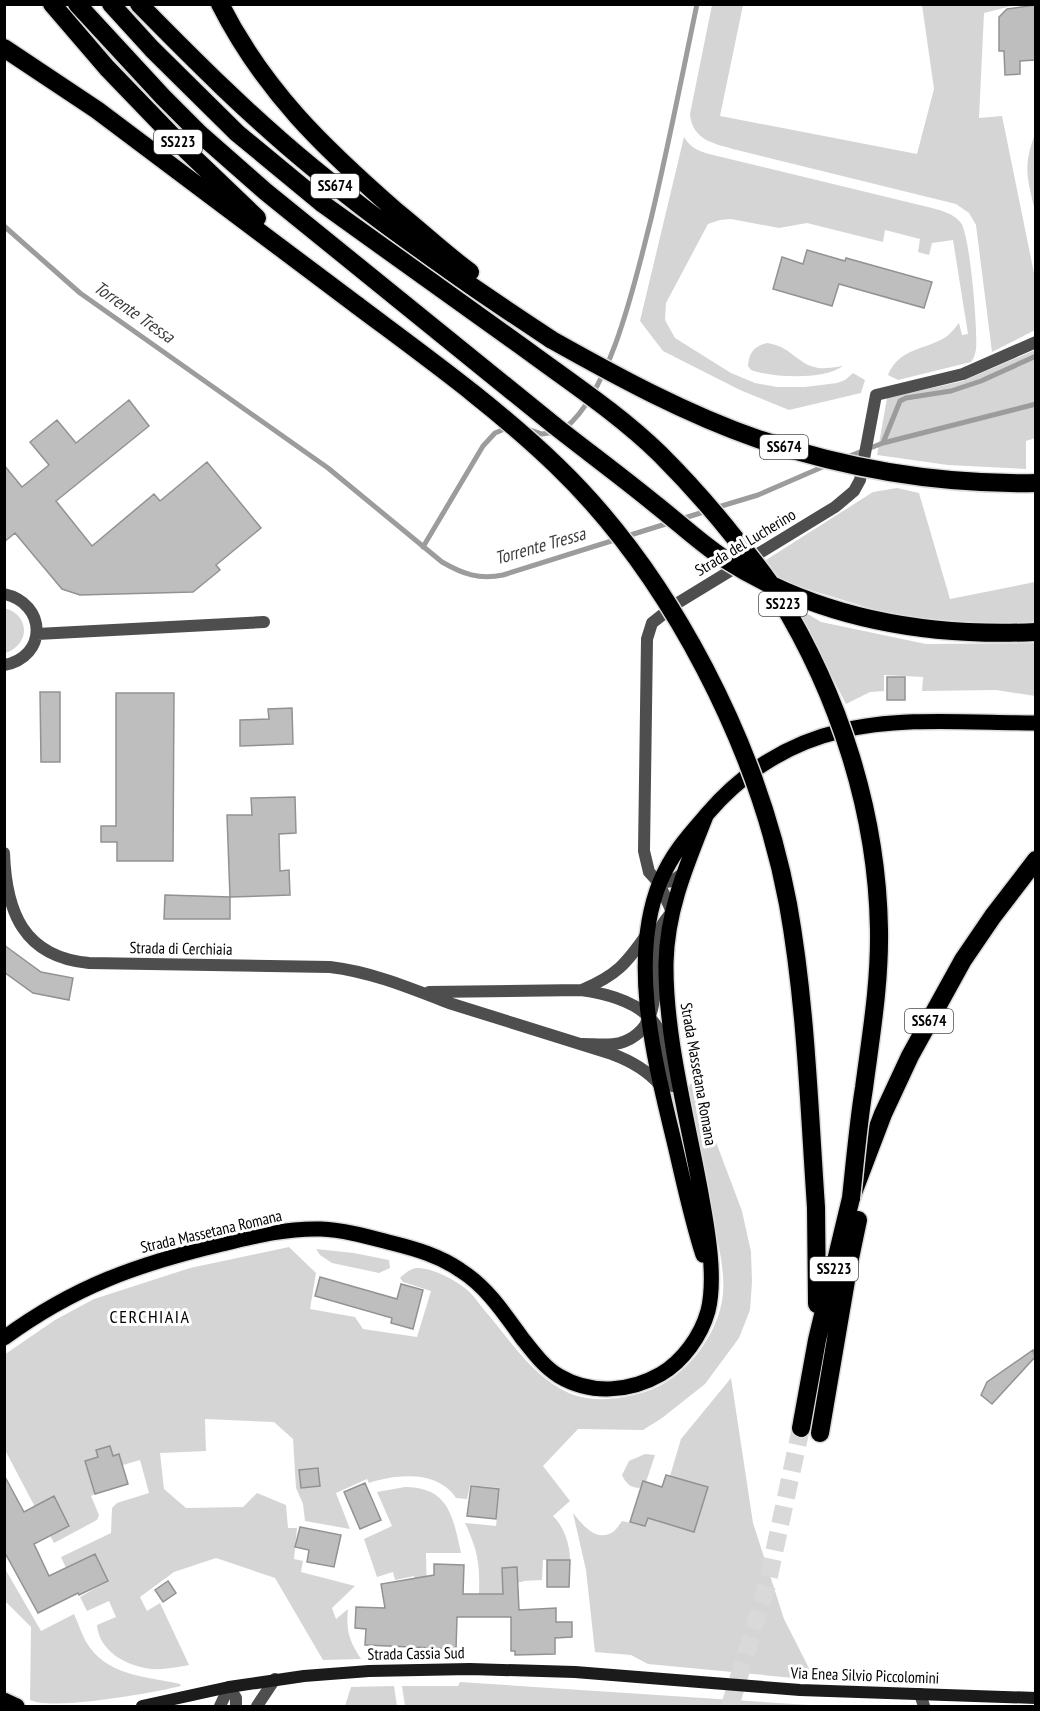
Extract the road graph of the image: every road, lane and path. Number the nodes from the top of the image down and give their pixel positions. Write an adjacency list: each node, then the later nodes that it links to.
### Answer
1 (52, 4): 7 (highway, SS223)
2 (77, 4): 14 (highway, SS674, bridge)
3 (111, 4): 32 (highway, SS223, bridge)
4 (139, 4): 8 (highway, SS674)
5 (220, 4): 8 (highway, SS674)
6 (4, 48): 7 (highway)
7 (312, 272): 35 (highway, SS223, bridge)
8 (555, 336): 10 (highway, SS674); 11 (highway, SS674, bridge)
9 (1035, 342): 22 (street, Strada del Lucherino)
10 (1035, 475)
11 (1035, 483)
12 (4, 594): 15 (street)
13 (264, 622): 15 (street)
14 (1035, 632)
15 (37, 634): 16 (street)
16 (4, 664)
17 (1035, 723): 18 (main road, Strada Massetana Romana)
18 (706, 816): 21 (main road, Strada Massetana Romana); 22 (main road, Strada Massetana Romana)
19 (4, 853): 27 (street, Strada di Cerchiaia)
20 (1035, 860): 25 (highway, SS674)
21 (684, 873): 22 (street); 23 (main road, Strada Massetana Romana)
22 (659, 883): 23 (street, Strada del Lucherino); 24 (main road, Strada Massetana Romana)
23 (672, 912): 28 (street); 31 (main road, Strada Massetana Romana)
24 (647, 934): 26 (street, Strada di Cerchiaia); 28 (main road, Strada Massetana Romana)
25 (949, 983): 32 (highway, SS674, bridge); 37 (highway)
26 (581, 990): 27 (street, Strada di Cerchiaia); 28 (street, Strada di Cerchiaia)
27 (425, 992): 29 (street, Strada di Cerchiaia)
28 (649, 1019): 29 (street, Strada di Cerchiaia); 30 (main road, Strada Massetana Romana); 31 (street, Strada di Cerchiaia)
29 (583, 1044): 30 (street, Strada di Cerchiaia)
30 (661, 1086): 33 (main road, Strada Massetana Romana)
31 (696, 1162): 33 (main road, Strada Massetana Romana)
32 (851, 1198): 35 (highway, SS223)
33 (710, 1272): 34 (main road, Strada Massetana Romana)
34 (4, 1338)
35 (817, 1340): 36 (highway, SS223)
36 (801, 1428)
37 (820, 1433)
38 (275, 1679): 39 (main road, Strada Cassia Sud); 40 (main road, Strada Cassia Sud); 48 (street)
39 (693, 1682): 41 (main road, Via Enea Silvio Piccolomini)
40 (229, 1687): 44 (main road, Strada Cassia Sud); 46 (street); 47 (street)
41 (920, 1694): 42 (main road, Via Enea Silvio Piccolomini); 49 (street)
42 (1035, 1698)
43 (4, 1700): 45 (main road)
44 (146, 1706)
45 (17, 1707)
46 (220, 1707)
47 (236, 1707)
48 (257, 1707)
49 (924, 1707)

